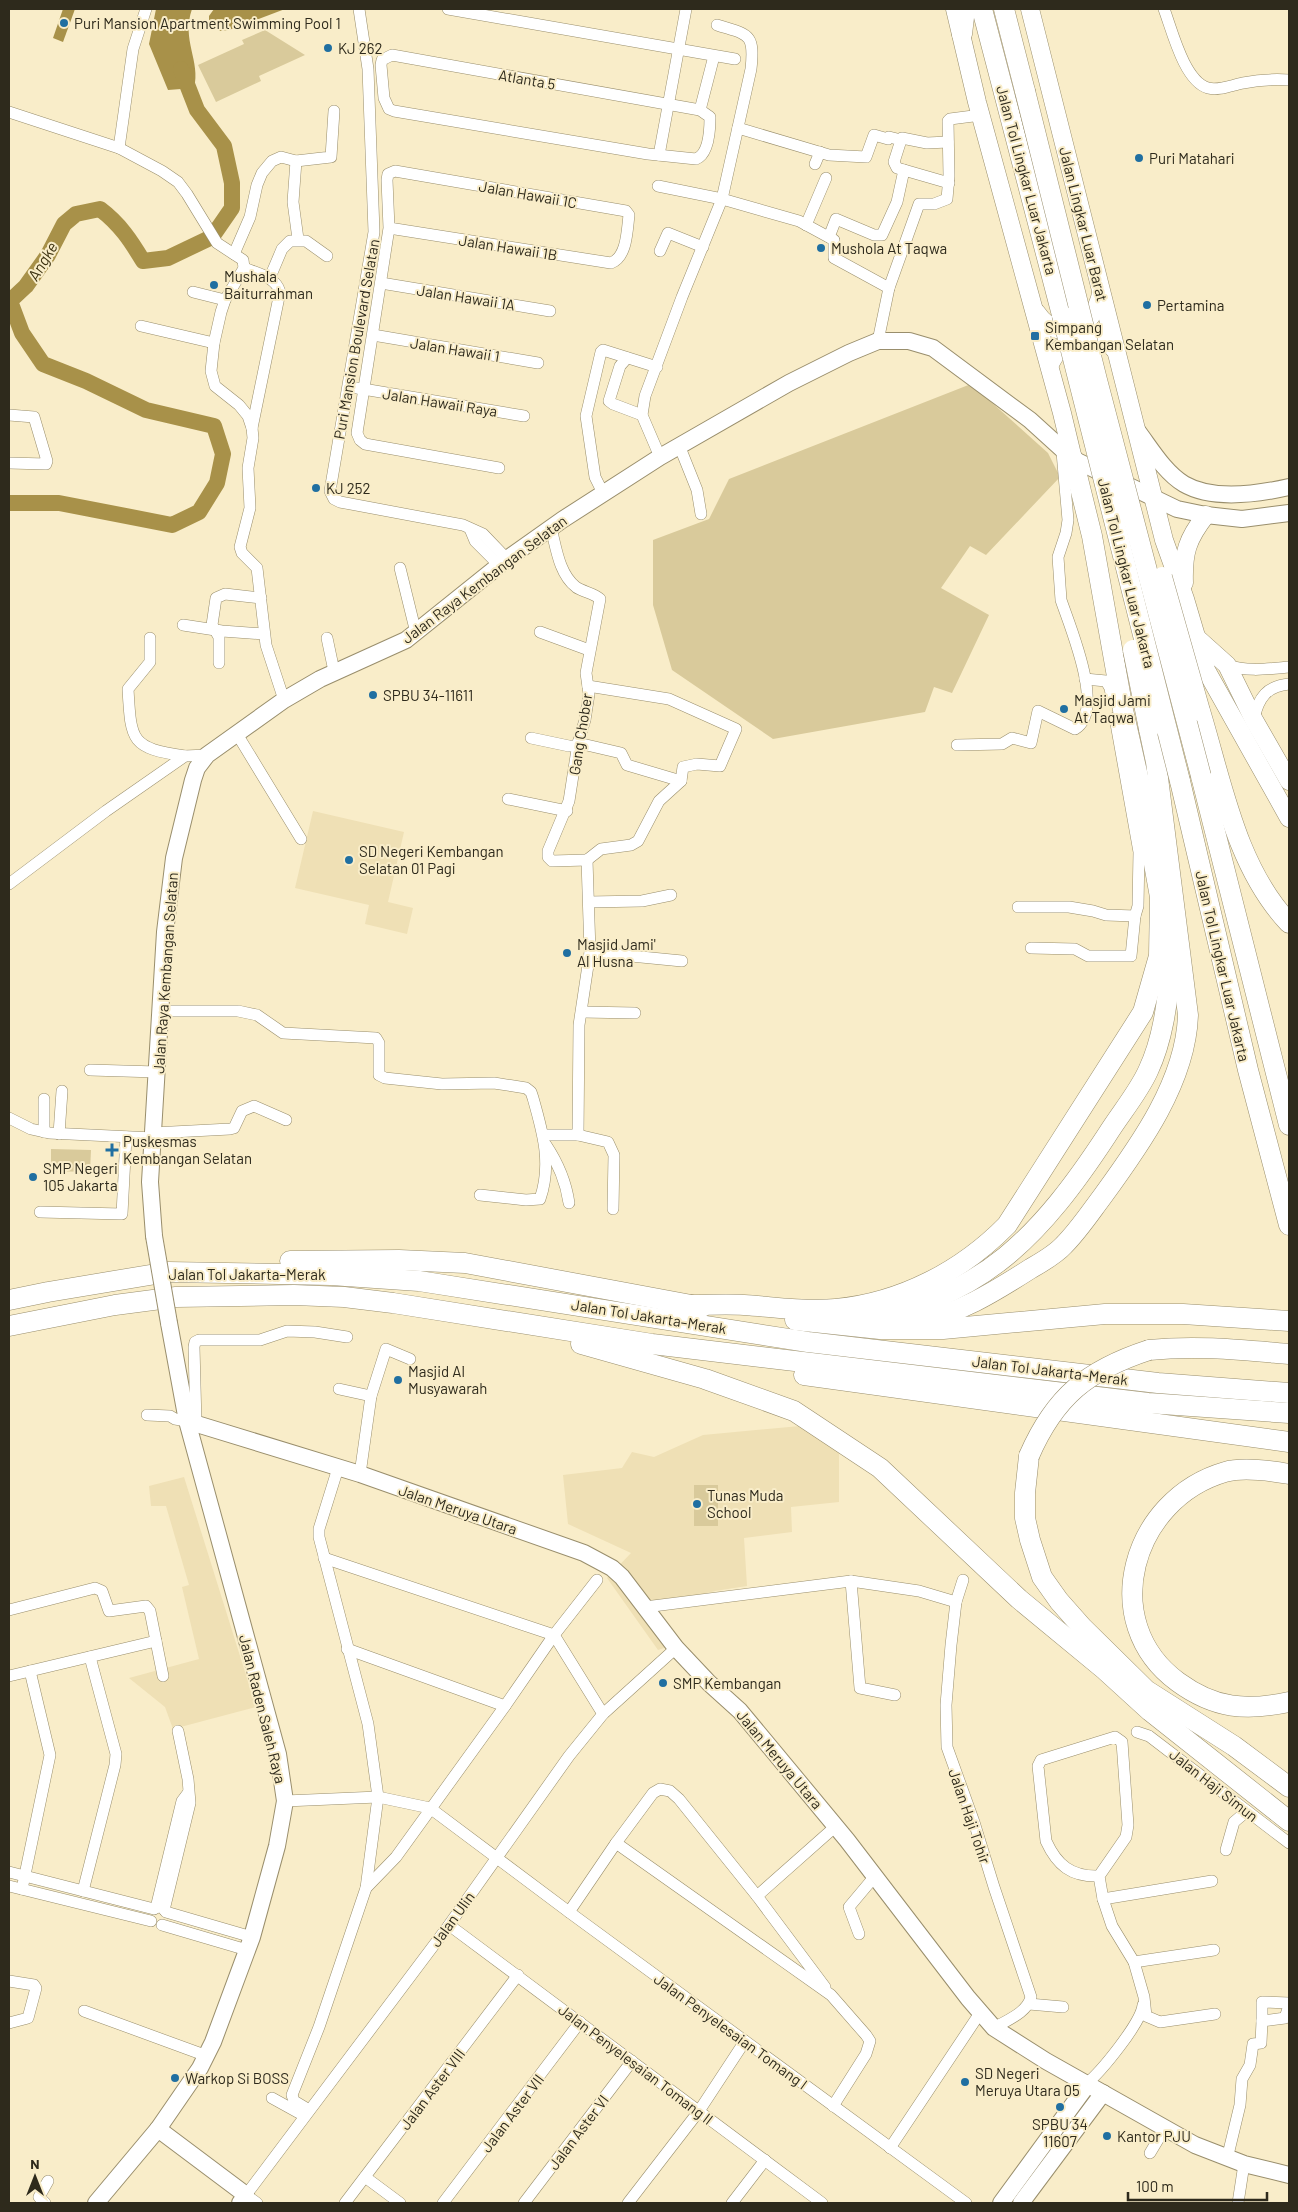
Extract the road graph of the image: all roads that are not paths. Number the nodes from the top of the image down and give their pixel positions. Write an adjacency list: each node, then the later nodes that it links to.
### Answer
1 (146, 9): 25 (street)
2 (359, 9): 66 (street, Puri Mansion Boulevard Selatan)
3 (448, 9): 13 (street)
4 (686, 9): 13 (street)
5 (955, 9): 12 (main road)
6 (965, 9): 12 (highway)
7 (982, 9): 65 (highway, Jalan Tol Lingkar Luar Jakarta, bridge)
8 (1004, 9): 65 (highway, Jalan Tol Lingkar Luar Jakarta, bridge)
9 (1030, 9): 51 (main road, Jalan Lingkar Luar Barat)
10 (1164, 9): 16 (street)
11 (717, 24): 22 (street)
12 (962, 34): 21 (main road)
13 (679, 49): 14 (street); 17 (street)
14 (714, 56): 15 (street); 18 (street)
15 (735, 59)
16 (1289, 80)
17 (669, 104): 18 (street, Atlanta 5); 27 (street); 27 (street, Atlanta 5)
18 (700, 110): 27 (street)
19 (334, 111): 28 (street)
20 (9, 112): 25 (street)
21 (981, 115): 24 (street); 54 (main road)
22 (738, 128): 26 (street); 34 (street)
23 (901, 140): 24 (street); 26 (street); 30 (street)
24 (948, 142): 32 (street)
25 (119, 148): 44 (street)
26 (820, 152): 29 (street)
27 (659, 155)
28 (296, 161): 40 (street); 44 (street)
29 (815, 164)
30 (904, 170): 32 (street); 35 (street)
31 (826, 178): 37 (street)
32 (949, 183): 36 (street)
33 (658, 186): 34 (street)
34 (722, 199): 37 (street); 41 (street)
35 (894, 209): 36 (street); 39 (street)
36 (915, 216): 49 (street)
37 (806, 225): 39 (street)
38 (389, 228): 43 (street, Jalan Hawaii 1B); 43 (street, Jalan Hawaii 1C); 48 (street)
39 (829, 237): 49 (street)
40 (298, 239): 45 (street); 47 (street)
41 (703, 247): 42 (street); 64 (street)
42 (660, 251)
43 (622, 253)
44 (234, 254): 46 (street)
45 (327, 256)
46 (244, 268): 47 (street); 52 (street)
47 (266, 276): 73 (street)
48 (382, 283): 53 (street, Jalan Hawaii 1A); 56 (street)
49 (889, 288): 57 (street)
50 (193, 292): 52 (street)
51 (1101, 294): 54 (main road); 60 (main road, Jalan Lingkar Luar Barat)
52 (225, 300): 59 (street)
53 (550, 311)
54 (1036, 312): 58 (main road)
55 (141, 326): 59 (street)
56 (373, 336): 62 (street, Jalan Hawaii 1); 66 (street)
57 (878, 341): 71 (main road, Jalan Raya Kembangan Selatan); 74 (main road, Jalan Raya Kembangan Selatan)
58 (1044, 341): 60 (main road); 63 (main road)
59 (214, 343): 73 (street)
60 (1115, 346): 63 (main road); 72 (main road, Jalan Lingkar Luar Barat)
61 (627, 358): 64 (street); 68 (street); 82 (street)
62 (538, 363)
63 (1050, 364): 67 (main road)
64 (657, 366): 68 (street)
65 (1089, 382): 128 (highway, bridge); 129 (highway, bridge); 142 (highway, Jalan Tol Lingkar Luar Jakarta, bridge); 153 (highway, Jalan Tol Lingkar Luar Jakarta, bridge)
66 (356, 388): 70 (street, Jalan Hawaii Raya); 78 (street); 88 (street, Puri Mansion Boulevard Selatan)
67 (1062, 413): 71 (main road); 75 (main road)
68 (642, 414): 76 (street)
69 (9, 416): 77 (street)
70 (524, 416)
71 (1030, 420): 75 (main road, Jalan Raya Kembangan Selatan)
72 (1135, 427): 79 (main road, Jalan Lingkar Luar Barat); 80 (main road)
73 (252, 428): 90 (street)
74 (680, 446): 76 (main road, Jalan Raya Kembangan Selatan); 85 (street)
75 (1067, 456): 81 (main road, Jalan Raya Kembangan Selatan); 105 (street); 157 (highway)
76 (660, 457): 82 (main road, Jalan Raya Kembangan Selatan)
77 (9, 464)
78 (499, 468)
79 (1145, 472): 81 (main road); 83 (main road, Jalan Lingkar Luar Barat)
80 (1285, 485): 84 (main road)
81 (1130, 487): 83 (main road, Jalan Raya Kembangan Selatan)
82 (603, 493): 87 (main road, Jalan Raya Kembangan Selatan)
83 (1152, 498): 86 (main road, Jalan Raya Kembangan Selatan); 91 (main road, Jalan Lingkar Luar Barat)
84 (1289, 511): 86 (main road, Jalan Raya Kembangan Selatan)
85 (701, 514)
86 (1206, 515): 91 (main road)
87 (551, 528): 88 (main road, Jalan Raya Kembangan Selatan); 100 (street, Gang Chober)
88 (503, 562): 95 (main road, Jalan Raya Kembangan Selatan)
89 (400, 568): 95 (street)
90 (261, 598): 93 (street); 96 (street)
91 (1185, 599): 99 (main road, Jalan Lingkar Luar Barat)
92 (183, 625): 93 (street)
93 (214, 629): 96 (street); 101 (street)
94 (540, 632): 100 (street)
95 (416, 633): 104 (main road, Jalan Raya Kembangan Selatan)
96 (264, 634): 108 (street)
97 (150, 638): 114 (street)
98 (326, 638): 104 (street)
99 (1198, 639): 102 (main road); 120 (main road, Jalan Lingkar Luar Barat)
100 (589, 650): 107 (street, Gang Chober)
101 (219, 663)
102 (1227, 665): 103 (street); 109 (main road)
103 (1289, 667)
104 (334, 671): 108 (main road, Jalan Raya Kembangan Selatan)
105 (1085, 679): 113 (street); 127 (street)
106 (1289, 684): 109 (street)
107 (588, 686): 112 (street, Gang Chober); 116 (street)
108 (284, 700): 110 (main road, Jalan Raya Kembangan Selatan)
109 (1254, 720): 117 (main road)
110 (237, 734): 115 (main road, Jalan Raya Kembangan Selatan); 121 (street)
111 (530, 738): 112 (street)
112 (578, 744): 116 (street); 119 (street, Gang Chober)
113 (957, 745)
114 (185, 756): 115 (street); 123 (street)
115 (199, 768): 133 (main road, Jalan Raya Kembangan Selatan)
116 (681, 780): 122 (street)
117 (1289, 781)
118 (508, 799): 119 (street)
119 (566, 811): 122 (street, Gang Chober)
120 (1289, 818)
121 (301, 840)
122 (588, 860): 125 (street)
123 (9, 884)
124 (671, 895): 125 (street)
125 (589, 902): 131 (street)
126 (1018, 907): 127 (street)
127 (1135, 916): 130 (street)
128 (1289, 922)
129 (1178, 931): 160 (highway); 162 (highway)
130 (1031, 948)
131 (590, 952): 132 (street); 134 (street)
132 (682, 961)
133 (160, 1011): 137 (main road, Jalan Raya Kembangan Selatan); 148 (street)
134 (582, 1012): 135 (street); 146 (street)
135 (635, 1013)
136 (90, 1070): 137 (street)
137 (157, 1072): 145 (main road, Jalan Raya Kembangan Selatan)
138 (62, 1091): 144 (street)
139 (44, 1099): 143 (street)
140 (9, 1118): 143 (street)
141 (286, 1120): 145 (street)
142 (1289, 1125)
143 (44, 1132): 144 (street)
144 (59, 1134): 147 (street)
145 (153, 1135): 147 (street); 154 (main road, Jalan Raya Kembangan Selatan)
146 (578, 1135): 148 (street); 151 (street)
147 (126, 1137): 152 (street)
148 (544, 1139): 149 (street); 150 (street)
149 (480, 1195)
150 (569, 1204)
151 (613, 1209)
152 (40, 1212)
153 (1289, 1225)
154 (154, 1236): 172 (main road, Jalan Raden Saleh Raya, bridge)
155 (168, 1272): 156 (highway, Jalan Tol Jakarta–Merak); 157 (highway); 168 (highway, Jalan Tol Jakarta–Merak)
156 (9, 1300)
157 (691, 1305): 160 (highway)
158 (1289, 1321): 162 (highway)
159 (513, 1322): 161 (highway, Jalan Tol Jakarta–Merak); 164 (highway, Jalan Tol Jakarta–Merak); 203 (highway)
160 (824, 1324): 162 (highway)
161 (9, 1326)
162 (880, 1329)
163 (348, 1337): 172 (street)
164 (652, 1344): 170 (highway, Jalan Tol Jakarta–Merak); 173 (highway)
165 (1289, 1354): 198 (highway, bridge)
166 (410, 1359): 169 (street)
167 (339, 1389): 169 (street)
168 (1289, 1393)
169 (371, 1396): 175 (street)
170 (1289, 1413)
171 (147, 1415): 172 (street)
172 (191, 1422): 174 (main road, Jalan Meruya Utara); 200 (main road, Jalan Raden Saleh Raya)
173 (1289, 1442)
174 (338, 1468): 175 (main road, Jalan Meruya Utara); 177 (street)
175 (360, 1474): 182 (main road, Jalan Meruya Utara)
176 (1289, 1474): 193 (highway)
177 (324, 1558): 184 (street); 187 (street)
178 (597, 1580): 184 (street)
179 (963, 1580): 181 (street, Jalan Haji Tohir)
180 (851, 1581): 181 (street); 182 (street); 192 (street)
181 (956, 1602): 231 (street, Jalan Haji Tohir)
182 (645, 1607): 186 (main road, Jalan Meruya Utara)
183 (9, 1610): 185 (street)
184 (554, 1635): 194 (street); 195 (street)
185 (156, 1641): 188 (street); 191 (street)
186 (676, 1648): 195 (street, Jalan Ulin); 204 (main road, Jalan Meruya Utara)
187 (347, 1649): 194 (street); 199 (street)
188 (90, 1657): 189 (street); 217 (street)
189 (30, 1671): 190 (street); 210 (street)
190 (9, 1676)
191 (163, 1676)
192 (896, 1695)
193 (1289, 1702)
194 (506, 1706): 201 (street)
195 (603, 1714): 208 (street, Jalan Ulin)
196 (178, 1731): 220 (street)
197 (1137, 1732): 202 (street, Jalan Haji Simun)
198 (1289, 1787)
199 (378, 1797): 200 (street); 201 (street); 215 (street)
200 (285, 1801): 225 (main road, Jalan Raden Saleh Raya)
201 (430, 1808): 208 (street, Jalan Penyelesaian Tomang I); 215 (street)
202 (1247, 1811): 206 (street, Jalan Haji Simun); 207 (street)
203 (1289, 1821)
204 (836, 1826): 211 (main road, Jalan Meruya Utara); 218 (street)
205 (616, 1843): 218 (street); 221 (street); 230 (street)
206 (1289, 1843)
207 (1226, 1850)
208 (497, 1858): 221 (street, Jalan Penyelesaian Tomang I); 223 (street, Jalan Ulin)
209 (9, 1872): 210 (street)
210 (24, 1876): 216 (street); 217 (street)
211 (875, 1876): 224 (street); 235 (main road, Jalan Meruya Utara)
212 (1099, 1876): 212 (street); 219 (street)
213 (1212, 1880): 219 (street)
214 (9, 1886): 216 (street)
215 (366, 1888): 249 (street)
216 (22, 1889): 222 (street)
217 (83, 1891): 220 (street)
218 (757, 1896): 230 (street)
219 (1103, 1899): 227 (street)
220 (160, 1910): 222 (street); 222 (street); 225 (street)
221 (568, 1912): 242 (street, Jalan Penyelesaian Tomang I)
222 (156, 1923): 225 (street)
223 (448, 1925): 228 (street, Jalan Penyelesaian Tomang II); 249 (street, Jalan Ulin)
224 (859, 1934)
225 (249, 1944): 243 (main road, Jalan Raden Saleh Raya)
226 (1214, 1950): 227 (street)
227 (1130, 1959): 237 (street); 245 (street)
228 (518, 1975): 239 (street, Jalan Penyelesaian Tomang II); 258 (street, Jalan Aster VIII)
229 (9, 1981): 240 (street)
230 (831, 1995): 247 (street)
231 (1029, 2004): 233 (street); 241 (street)
232 (1289, 2004): 238 (street); 238 (street)
233 (1063, 2007)
234 (84, 2011): 243 (street)
235 (980, 2013): 241 (main road, Jalan Meruya Utara); 252 (street)
236 (1215, 2014): 237 (street)
237 (1146, 2016): 245 (street)
238 (1262, 2021): 254 (street)
239 (580, 2022): 244 (street, Jalan Penyelesaian Tomang II); 265 (street, Jalan Aster VII)
240 (9, 2023)
241 (994, 2028): 245 (main road, Jalan Meruya Utara)
242 (745, 2041): 247 (street, Jalan Penyelesaian Tomang I); 248 (street)
243 (207, 2056): 251 (main road, Jalan Raden Saleh Raya)
244 (632, 2061): 248 (street, Jalan Penyelesaian Tomang II); 266 (street, Jalan Aster VI)
245 (1095, 2085): 250 (main road, Jalan Meruya Utara); 271 (main road); 272 (main road)
246 (272, 2098): 249 (street)
247 (833, 2106): 252 (street, Jalan Penyelesaian Tomang I)
248 (699, 2111): 255 (street, Jalan Penyelesaian Tomang II); 267 (street)
249 (307, 2113): 260 (street, Jalan Ulin)
250 (1164, 2128): 253 (street); 254 (main road, Jalan Meruya Utara)
251 (158, 2129): 260 (main road); 262 (main road, Jalan Raden Saleh Raya)
252 (890, 2148): 270 (street, Jalan Penyelesaian Tomang I)
253 (1150, 2153)
254 (1227, 2159): 256 (main road, Jalan Meruya Utara)
255 (765, 2160): 268 (street); 269 (street, Jalan Penyelesaian Tomang II)
256 (1244, 2164): 257 (main road, Jalan Meruya Utara); 273 (street)
257 (1289, 2174)
258 (365, 2177): 263 (street, Jalan Aster VIII); 264 (street)
259 (48, 2181): 261 (street)
260 (248, 2201)
261 (45, 2203)
262 (96, 2203)
263 (345, 2203)
264 (400, 2203)
265 (443, 2203)
266 (524, 2203)
267 (628, 2203)
268 (732, 2203)
269 (822, 2203)
270 (966, 2203)
271 (1001, 2203)
272 (1021, 2203)
273 (1238, 2203)

